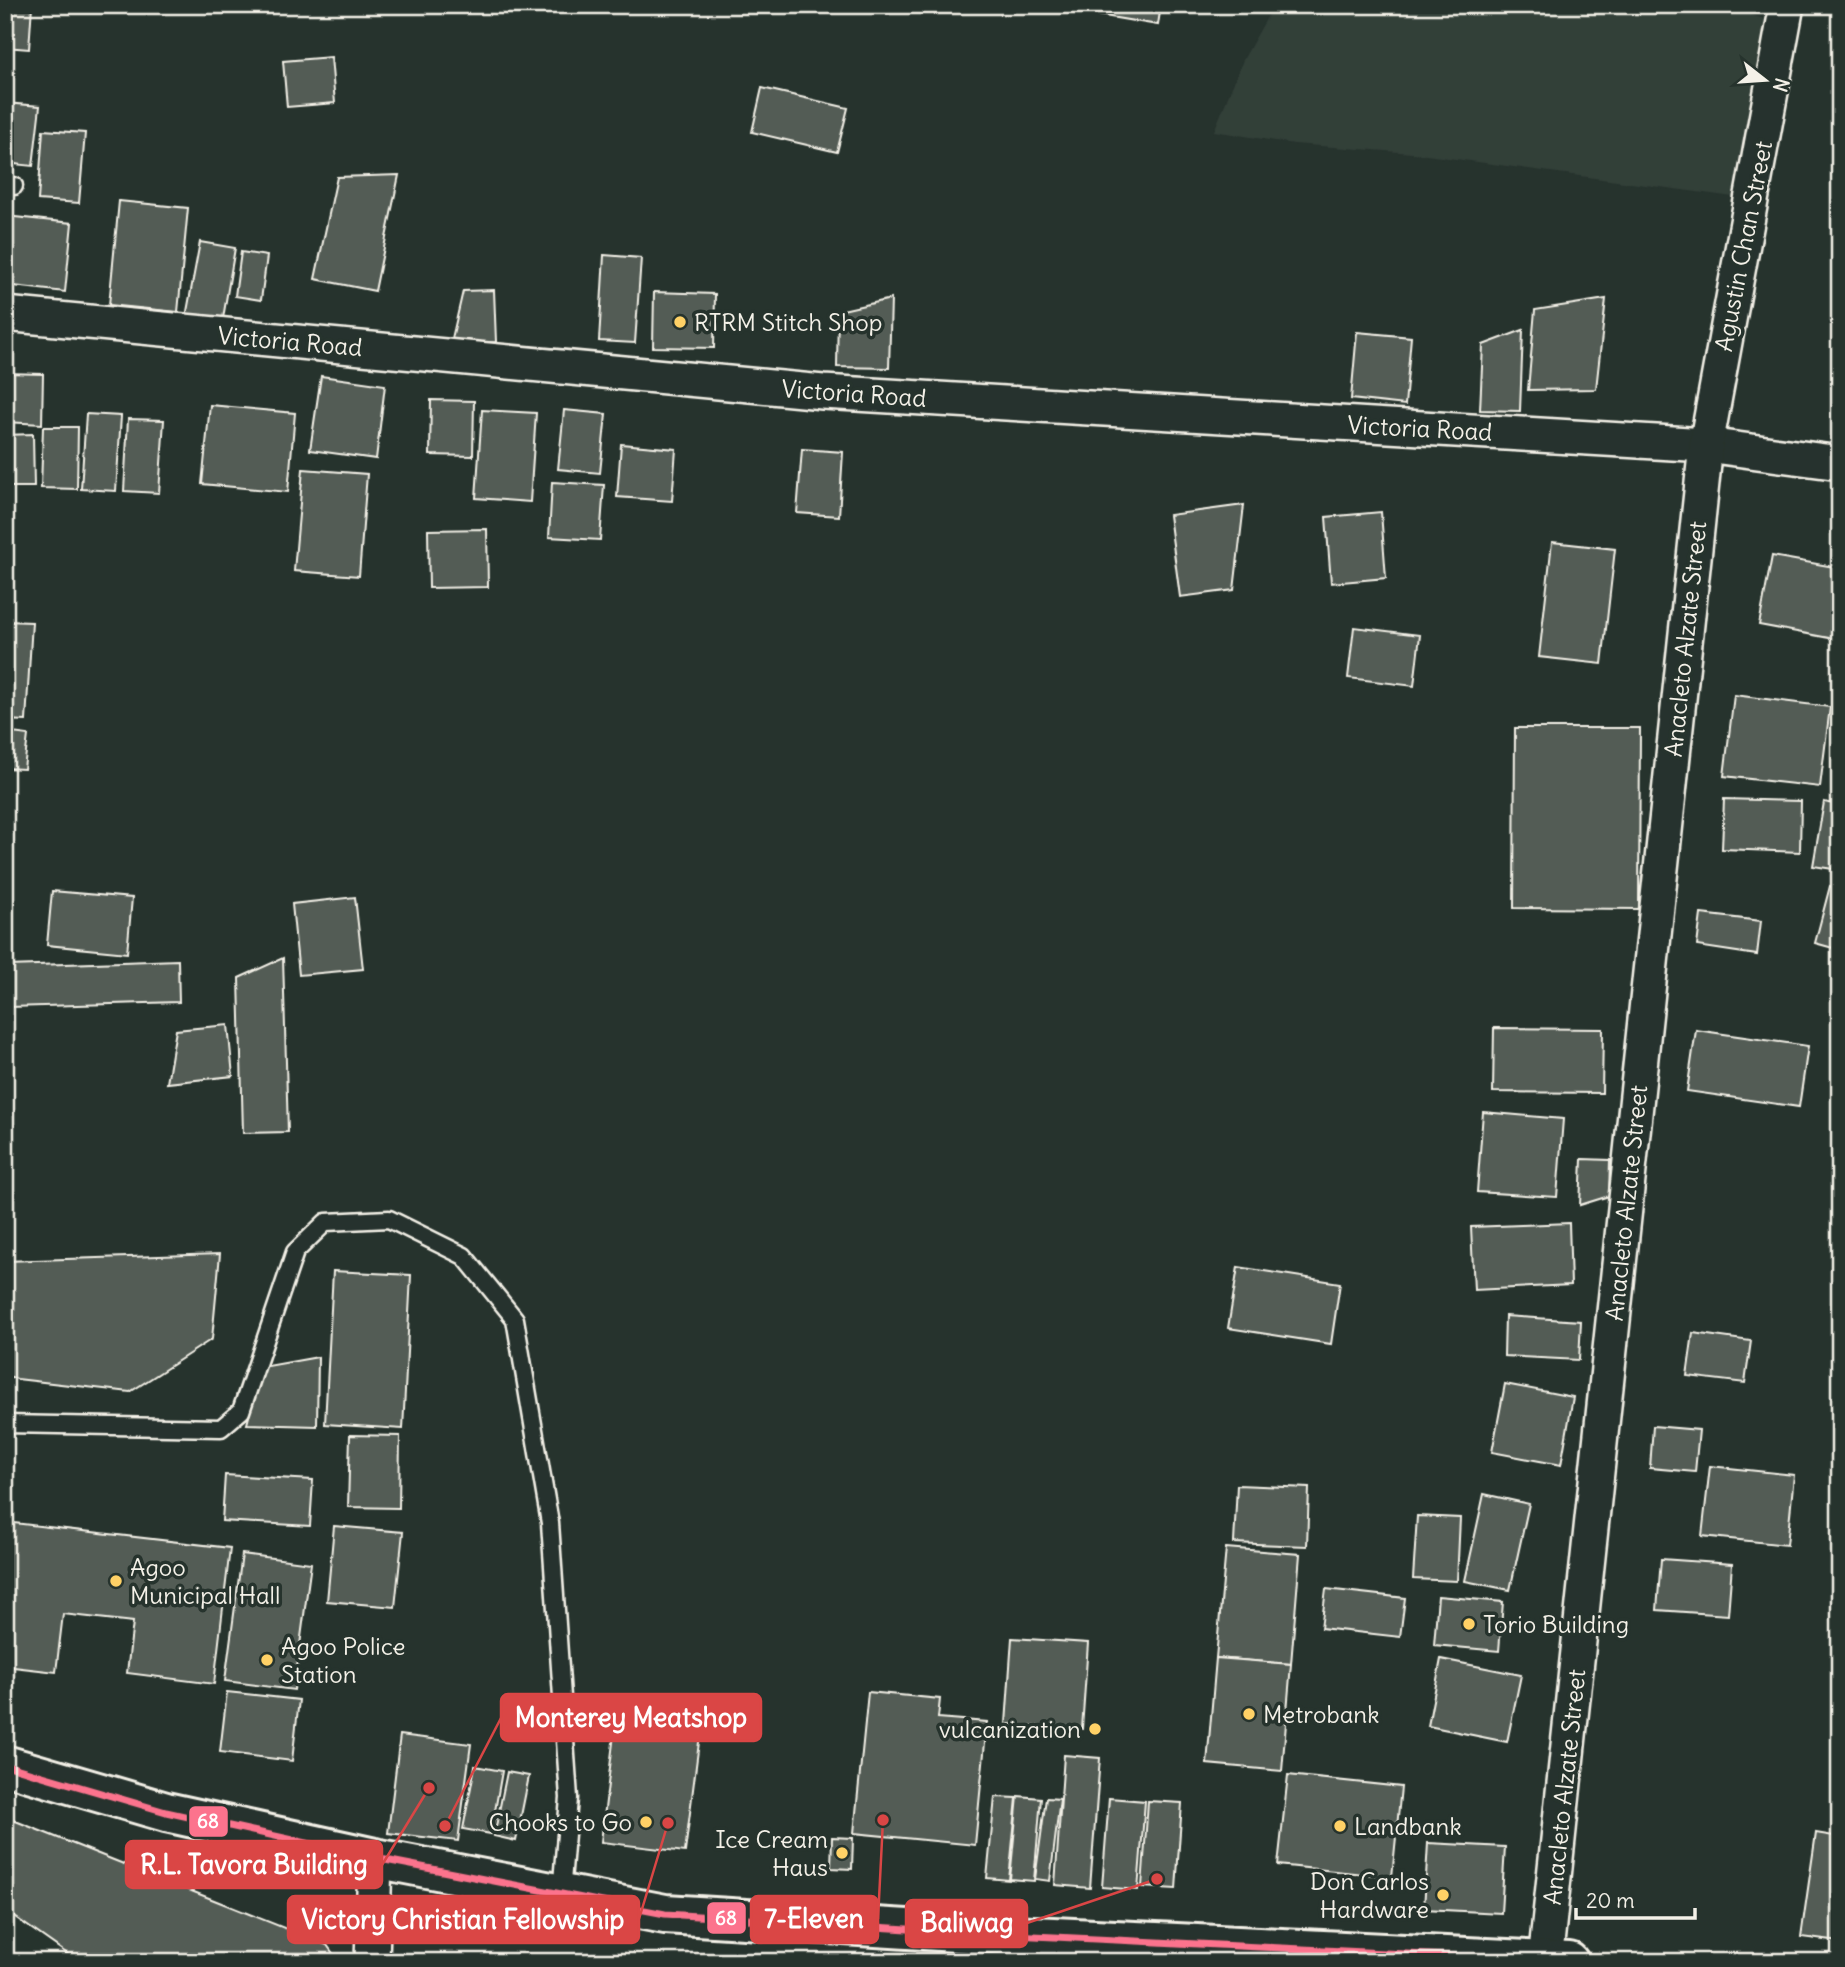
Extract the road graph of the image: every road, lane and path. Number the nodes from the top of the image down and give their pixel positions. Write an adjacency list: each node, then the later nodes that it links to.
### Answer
1 (1787, 5): 3 (street, Agustin Chan Street)
2 (5, 314): 3 (street, Victoria Road)
3 (1706, 445): 4 (street, Victoria Road); 9 (street, Anacleto Alzate Street)
4 (1840, 463)
5 (5, 1424): 8 (lane)
6 (5, 1765): 7 (highway)
7 (375, 1858): 8 (highway); 10 (street)
8 (561, 1894): 9 (highway)
9 (1553, 1961)
10 (372, 1962)

